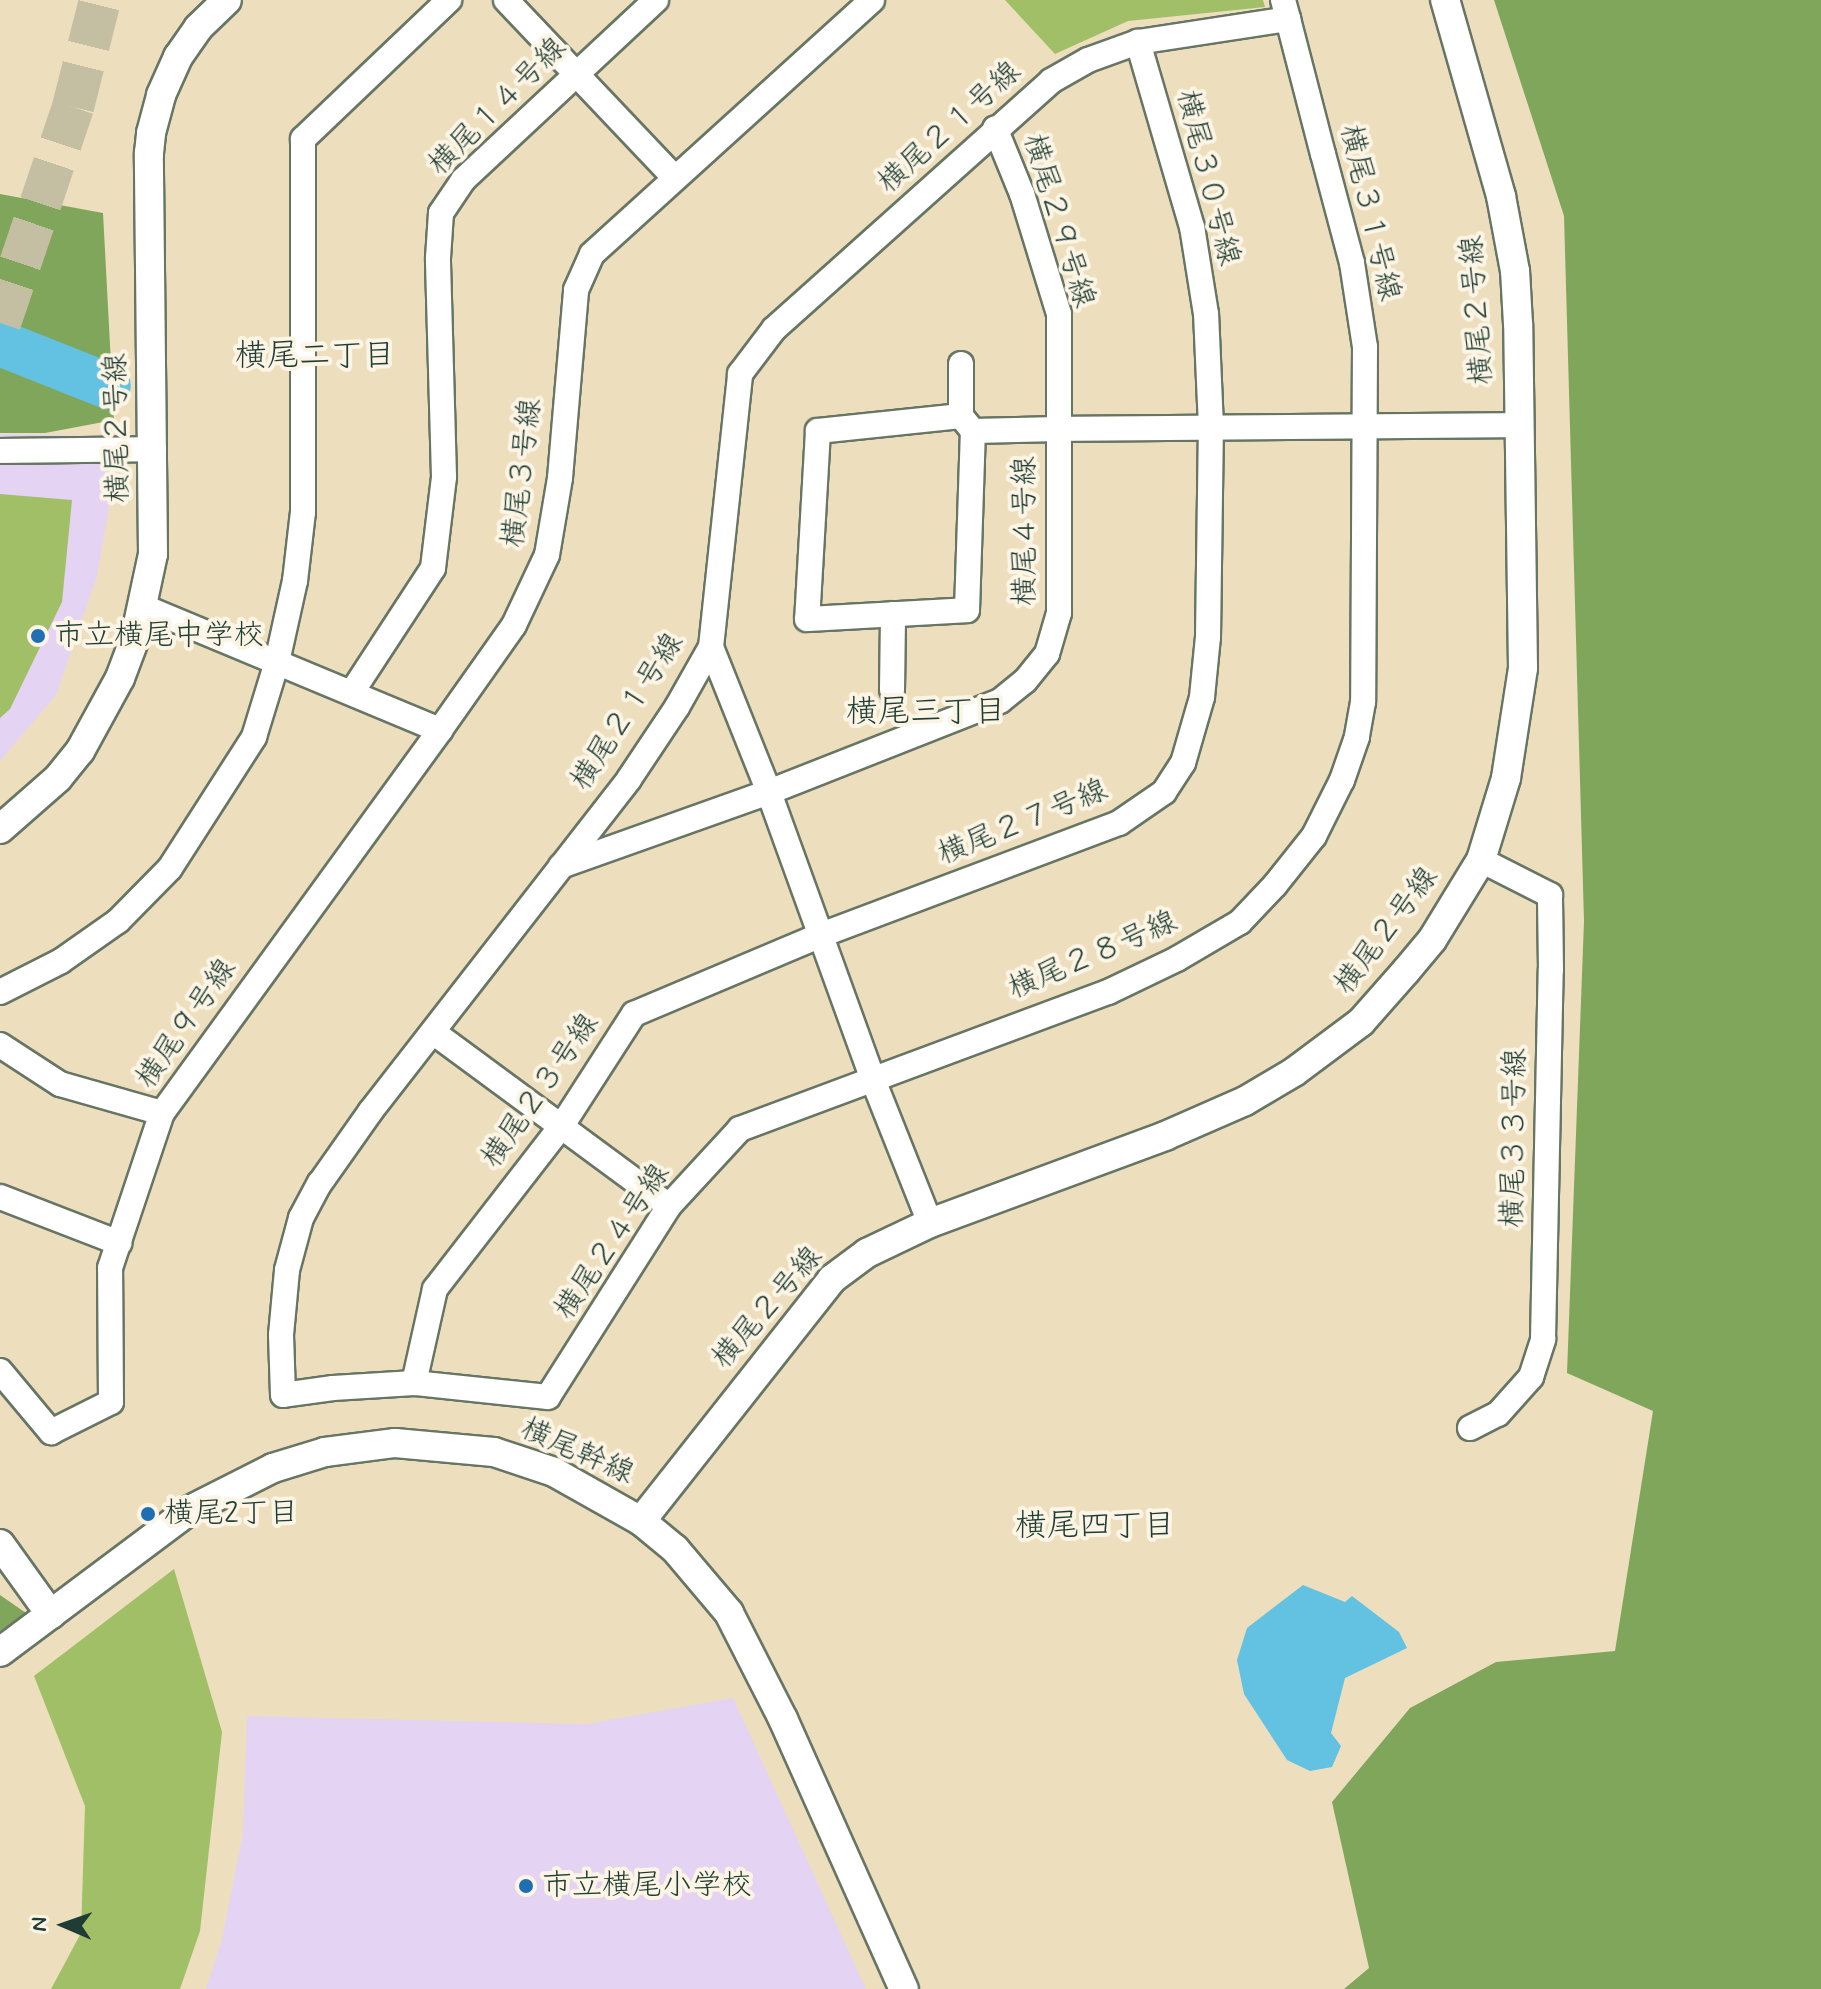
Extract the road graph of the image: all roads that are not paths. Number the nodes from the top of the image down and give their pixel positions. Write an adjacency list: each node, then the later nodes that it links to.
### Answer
1 (227, 0): 18 (street, 横尾２号線)
2 (449, 0): 23 (street)
3 (506, 0): 9 (street)
4 (656, 0): 9 (street, 横尾１４号線)
5 (872, 0): 11 (street, 横尾３号線)
6 (1445, 0): 15 (street, 横尾２号線)
7 (1285, 9): 8 (street, 横尾２１号線); 14 (street, 横尾３１号線)
8 (1138, 42): 10 (street, 横尾２１号線); 16 (street, 横尾３０号線)
9 (573, 74): 11 (street); 25 (street, 横尾１４号線)
10 (995, 128): 17 (street, 横尾２９号線); 22 (street, 横尾２１号線)
11 (675, 178): 26 (street, 横尾３号線)
12 (961, 364): 13 (street)
13 (967, 423): 17 (street); 21 (street); 21 (street)
14 (1364, 425): 15 (street, 横尾４号線); 16 (street, 横尾４号線); 35 (street, 横尾２８号線)
15 (1519, 425): 29 (street, 横尾２号線)
16 (1211, 427): 17 (street, 横尾４号線); 31 (street, 横尾２７号線)
17 (1059, 429): 27 (street, 横尾４号線)
18 (154, 449): 19 (street); 20 (street, 横尾２号線)
19 (0, 451)
20 (144, 607): 23 (street); 28 (street, 横尾２号線)
21 (893, 614): 24 (street)
22 (711, 647): 27 (street); 30 (street, 横尾２１号線)
23 (277, 662): 25 (street); 32 (street)
24 (892, 690)
25 (352, 692): 26 (street)
26 (440, 730): 36 (street, 横尾９号線)
27 (769, 792): 30 (street, 横尾４号線); 31 (street)
28 (0, 829)
29 (1481, 860): 40 (street, 横尾２号線); 45 (street, 横尾３３号線)
30 (561, 866): 33 (street, 横尾２１号線)
31 (821, 935): 35 (street); 37 (street, 横尾２３号線)
32 (0, 992)
33 (433, 1032): 37 (street); 43 (street, 横尾２１号線)
34 (0, 1045): 36 (street)
35 (872, 1077): 39 (street, 横尾２４号線); 40 (street)
36 (162, 1113): 41 (street, 横尾９号線)
37 (563, 1124): 39 (street); 43 (street, 横尾２３号線)
38 (0, 1197): 41 (street)
39 (669, 1206): 44 (street, 横尾２４号線)
40 (930, 1223): 46 (street, 横尾２号線)
41 (119, 1243): 42 (street, 横尾９号線)
42 (0, 1371)
43 (414, 1383): 44 (street, 横尾２１号線)
44 (548, 1397)
45 (1470, 1428)
46 (641, 1521): 48 (street, 横尾幹線); 50 (street, 横尾幹線)
47 (0, 1544): 48 (street)
48 (51, 1615): 49 (street, 横尾幹線)
49 (0, 1652)
50 (904, 1989)

